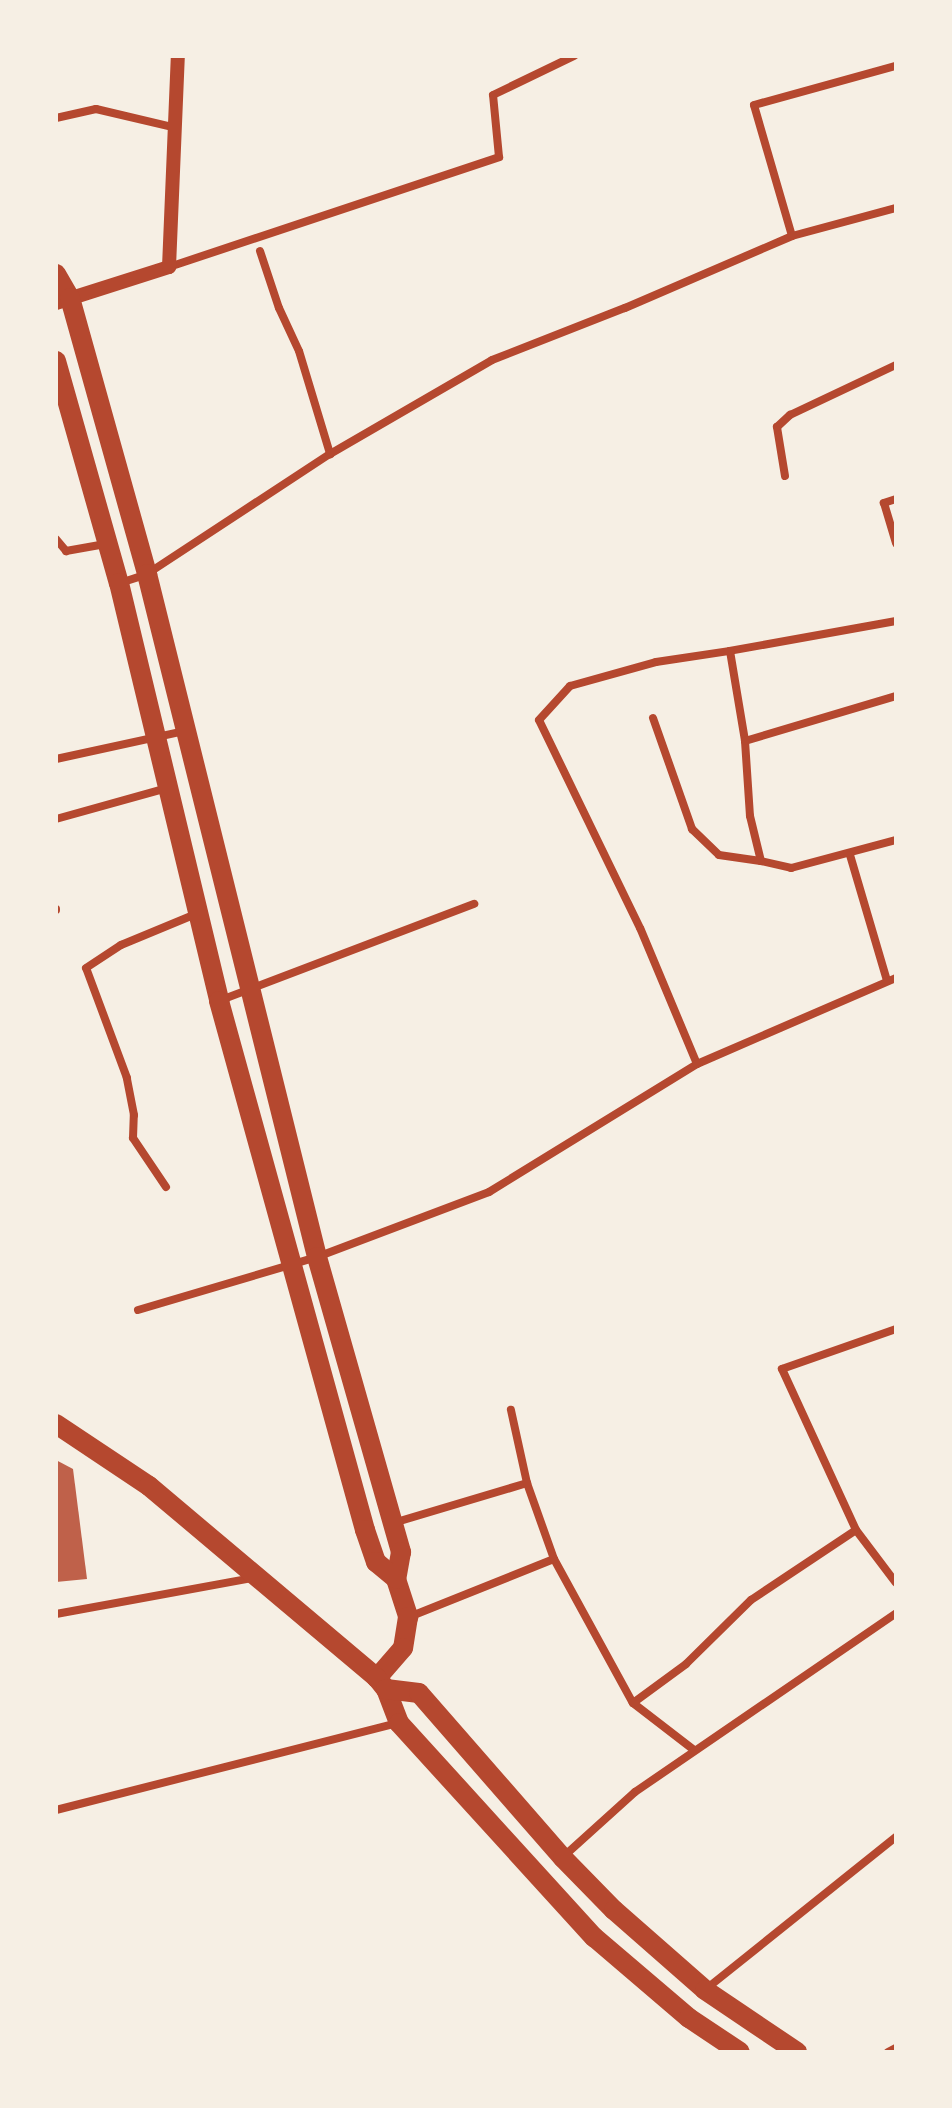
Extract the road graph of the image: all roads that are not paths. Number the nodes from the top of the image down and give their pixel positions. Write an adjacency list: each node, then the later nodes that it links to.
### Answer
1 (178, 56): 5 (street)
2 (574, 56): 9 (street)
3 (896, 66): 7 (street)
4 (56, 118): 5 (street)
5 (173, 127): 9 (street)
6 (896, 208): 7 (street)
7 (792, 236): 14 (street)
8 (260, 251): 14 (street)
9 (169, 267): 11 (street)
10 (56, 274): 11 (main road)
11 (63, 300): 20 (main road)
12 (56, 361): 18 (main road)
13 (896, 365): 15 (street)
14 (330, 454): 20 (street)
15 (785, 476)
16 (896, 499): 19 (street)
17 (56, 539): 18 (street)
18 (108, 543): 21 (main road)
19 (896, 543)
20 (147, 574): 21 (street); 26 (main road)
21 (119, 583): 27 (main road)
22 (896, 621): 23 (street)
23 (730, 651): 28 (street); 40 (street)
24 (896, 696): 28 (street)
25 (653, 718): 34 (street)
26 (185, 730): 27 (street); 38 (main road)
27 (157, 737): 29 (street); 30 (main road)
28 (745, 741): 34 (street)
29 (56, 759)
30 (170, 787): 31 (street); 36 (main road)
31 (56, 819)
32 (896, 840): 33 (street)
33 (850, 855): 34 (street); 37 (street)
34 (761, 861)
35 (474, 904): 38 (street)
36 (197, 913): 39 (main road); 41 (street)
37 (892, 980): 40 (street)
38 (251, 991): 39 (street); 42 (main road)
39 (219, 1001): 43 (main road)
40 (697, 1064): 42 (street)
41 (166, 1187)
42 (317, 1257): 43 (street); 48 (main road)
43 (293, 1264): 44 (street); 49 (main road)
44 (138, 1310)
45 (896, 1329): 52 (street)
46 (511, 1410): 50 (street)
47 (56, 1424): 54 (main road)
48 (367, 1440): 49 (main road); 51 (main road)
49 (343, 1446): 55 (main road)
50 (527, 1483): 51 (street); 53 (street)
51 (390, 1524): 55 (main road)
52 (856, 1530): 56 (street); 61 (street)
53 (554, 1559): 59 (street); 61 (street)
54 (261, 1577): 58 (street); 60 (main road)
55 (396, 1579): 59 (main road)
56 (896, 1583)
57 (896, 1613): 63 (street)
58 (56, 1614)
59 (408, 1617): 60 (main road)
60 (381, 1683): 62 (main road); 66 (main road)
61 (633, 1703): 63 (street)
62 (399, 1723): 64 (street); 69 (main road)
63 (694, 1750): 66 (street)
64 (56, 1810)
65 (896, 1837): 67 (street)
66 (563, 1858): 67 (main road)
67 (705, 1990): 70 (main road)
68 (896, 2048): 71 (street)
69 (740, 2052)
70 (797, 2052)
71 (888, 2052)

